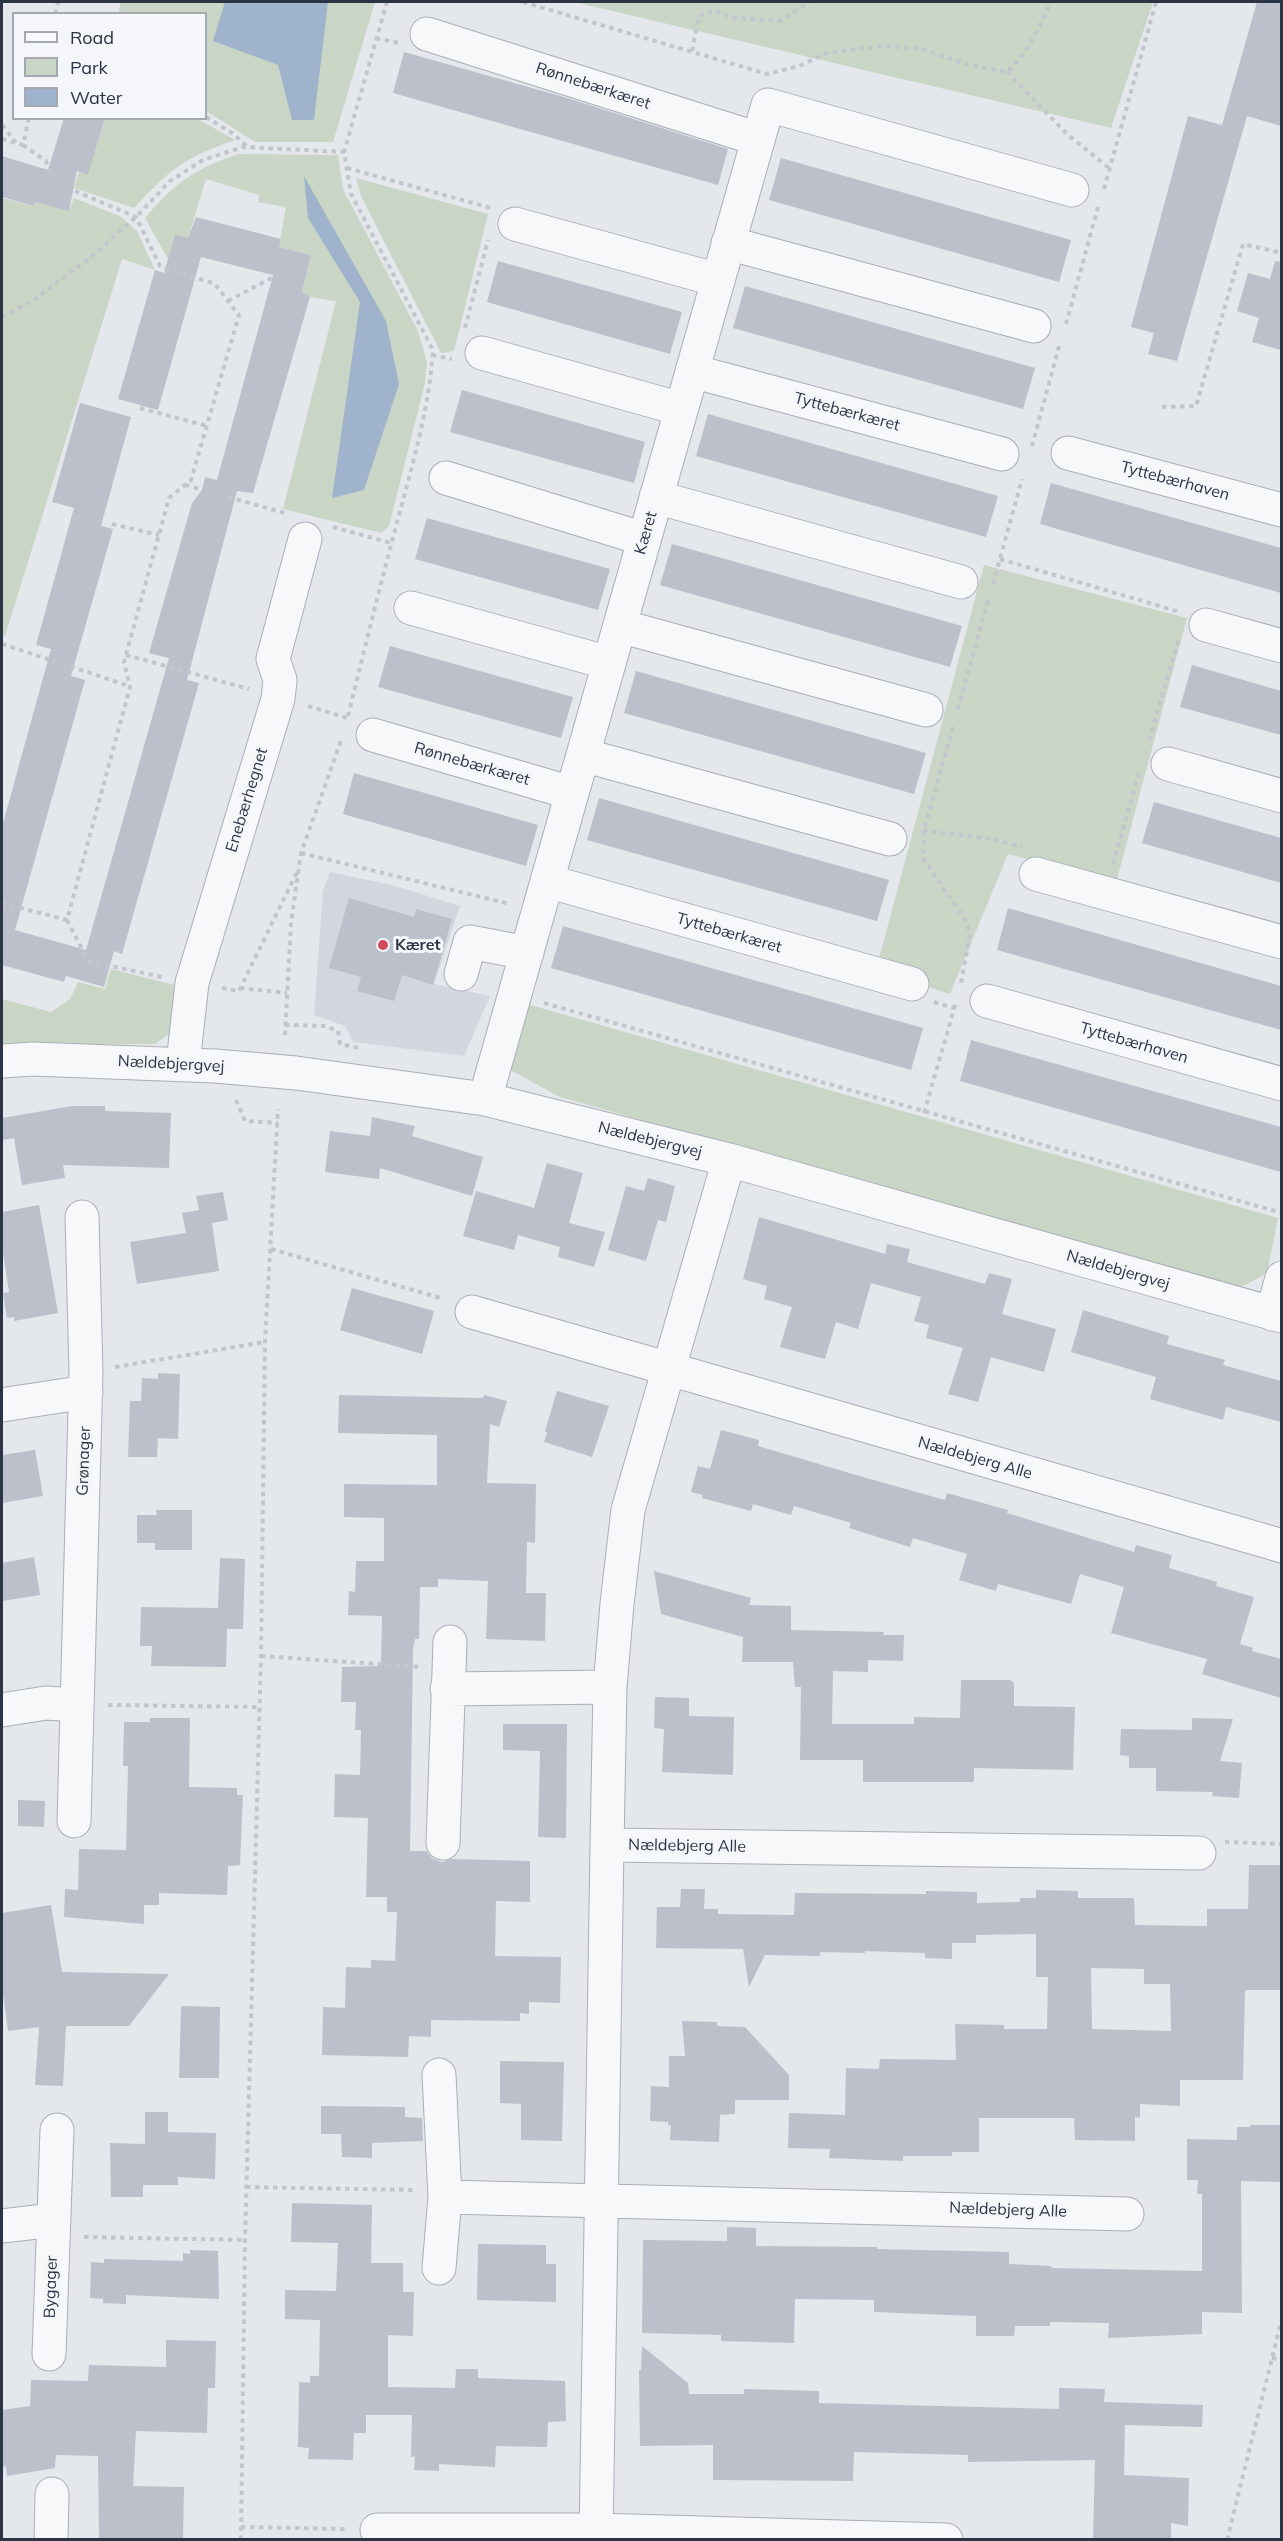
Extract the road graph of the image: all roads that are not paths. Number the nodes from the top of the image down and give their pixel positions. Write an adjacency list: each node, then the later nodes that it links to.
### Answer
1 (428, 34): 2 (street, Rønnebærkæret)
2 (758, 139): 3 (street, Kæret); 5 (street, Kæret)
3 (1091, 196)
4 (501, 221): 6 (street)
5 (728, 243): 6 (street, Kæret); 7 (street)
6 (718, 280): 9 (street, Kæret)
7 (1054, 330)
8 (472, 346): 10 (street)
9 (692, 370): 10 (street, Kæret); 12 (street, Tyttebærkæret)
10 (681, 409): 14 (street, Kæret)
11 (1068, 453): 15 (street, Tyttebærhaven)
12 (1019, 460)
13 (446, 478): 17 (street)
14 (656, 497): 17 (street, Kæret); 18 (street)
15 (1281, 510)
16 (304, 539): 39 (street, Enebærhegnet)
17 (644, 539): 21 (street, Kæret)
18 (961, 582)
19 (411, 608): 23 (street)
20 (1191, 623): 22 (street)
21 (620, 626): 23 (street, Kæret); 24 (street)
22 (1281, 646)
23 (609, 663): 26 (street, Kæret)
24 (926, 710)
25 (360, 726): 28 (street, Rønnebærkæret)
26 (583, 755): 28 (street, Kæret); 30 (street)
27 (1152, 758): 29 (street)
28 (572, 793): 32 (street, Kæret)
29 (1281, 796)
30 (890, 839)
31 (1030, 861): 33 (street)
32 (543, 896): 34 (street, Kæret); 36 (street, Tyttebærkæret)
33 (1281, 942)
34 (527, 952): 35 (street); 41 (street, Kæret)
35 (461, 974)
36 (912, 984)
37 (968, 994): 40 (street, Tyttebærhaven)
38 (2, 1061): 39 (street, Nældebjergvej)
39 (199, 1064): 41 (street, Nældebjergvej)
40 (1281, 1084)
41 (485, 1099): 42 (street, Nældebjergvej)
42 (729, 1160): 46 (street, Nældebjergvej); 47 (street, Nældebjerg Alle)
43 (82, 1217): 48 (street, Grønager)
44 (1281, 1278): 46 (street)
45 (471, 1312): 47 (street, Nældebjerg Alle)
46 (1276, 1315)
47 (669, 1370): 50 (street, Nældebjerg Alle); 51 (street, Nældebjerg Alle)
48 (86, 1382): 49 (street); 52 (street, Grønager)
49 (2, 1406)
50 (1281, 1546)
51 (610, 1687): 55 (street); 56 (street, Nældebjerg Alle)
52 (77, 1705): 53 (street); 54 (street, Grønager)
53 (2, 1710)
54 (74, 1821)
55 (443, 1843)
56 (607, 1845): 57 (street, Nældebjerg Alle); 61 (street, Nældebjerg Alle)
57 (1199, 1853)
58 (439, 2075): 60 (street)
59 (57, 2130): 64 (street, Bygager)
60 (445, 2197): 61 (street, Nældebjerg Alle); 65 (street)
61 (601, 2199): 62 (street, Nældebjerg Alle); 69 (street, Nældebjerg Alle)
62 (1126, 2214)
63 (2, 2226): 64 (street)
64 (54, 2228): 66 (street, Bygager)
65 (439, 2268)
66 (49, 2354)
67 (52, 2494): 70 (street)
68 (377, 2530): 69 (street)
69 (596, 2535): 71 (street)
70 (51, 2540)
71 (945, 2540)

